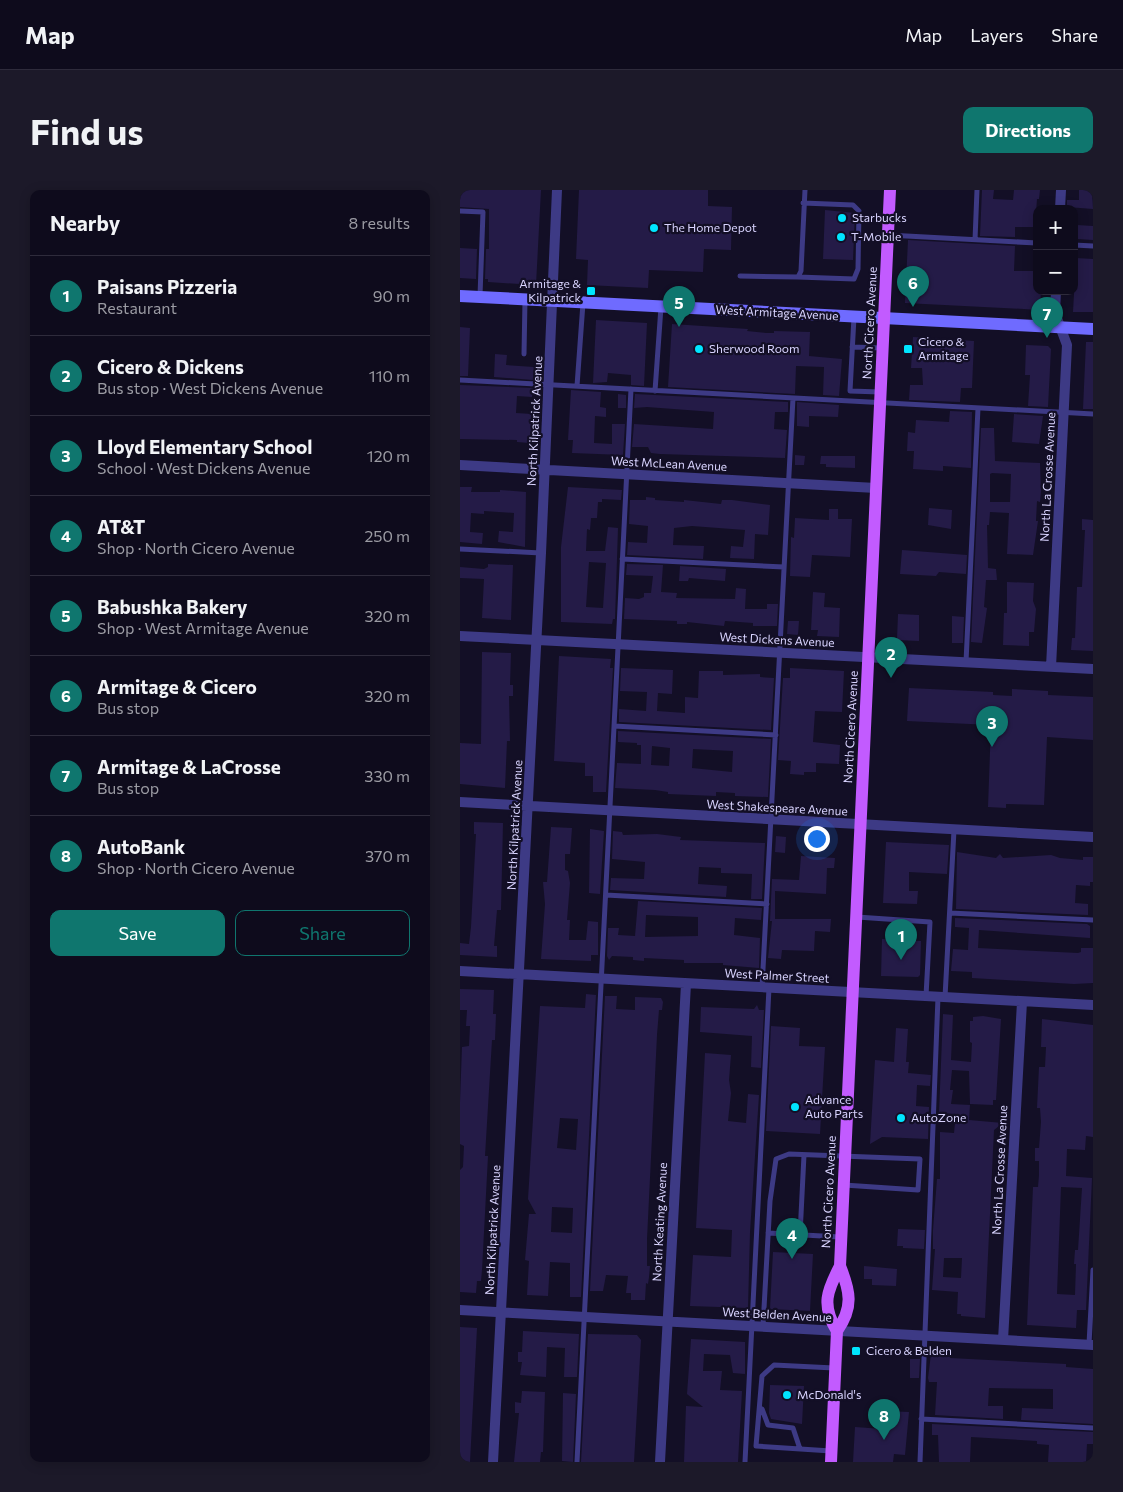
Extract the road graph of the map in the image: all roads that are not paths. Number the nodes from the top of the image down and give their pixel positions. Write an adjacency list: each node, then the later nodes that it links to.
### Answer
1 (557, 190): 20 (street, North Kilpatrick Avenue)
2 (805, 190): 6 (lane)
3 (890, 190): 9 (main road, North Cicero Avenue)
4 (977, 190): 10 (lane)
5 (1061, 190): 7 (street)
6 (804, 203): 15 (lane); 15 (lane)
7 (1060, 205)
8 (460, 211): 18 (lane)
9 (888, 235): 10 (lane); 24 (main road, North Cicero Avenue)
10 (975, 240): 11 (lane)
11 (1033, 243)
12 (1078, 245): 13 (lane)
13 (1093, 246)
14 (740, 276): 15 (lane)
15 (798, 277)
16 (1056, 295): 25 (street, North La Crosse Avenue)
17 (460, 296): 18 (main road, West Armitage Avenue)
18 (480, 297): 19 (main road, West Armitage Avenue)
19 (525, 300): 20 (main road, West Armitage Avenue); 29 (lane)
20 (553, 301): 21 (main road, West Armitage Avenue); 31 (street, North Kilpatrick Avenue)
21 (583, 302): 22 (main road, West Armitage Avenue); 32 (lane)
22 (662, 307): 23 (main road, West Armitage Avenue); 34 (lane)
23 (854, 316): 24 (main road, West Armitage Avenue); 27 (lane)
24 (884, 318): 25 (main road, West Armitage Avenue); 28 (main road, North Cicero Avenue)
25 (1060, 328): 26 (main road, West Armitage Avenue); 38 (street, North La Crosse Avenue)
26 (1093, 329)
27 (852, 347): 28 (lane); 36 (lane)
28 (883, 348): 36 (main road, North Cicero Avenue)
29 (524, 354)
30 (460, 380): 31 (lane)
31 (549, 385): 32 (lane); 41 (street, North Kilpatrick Avenue)
32 (577, 386): 33 (lane)
33 (631, 389): 34 (lane); 42 (lane)
34 (655, 390): 35 (lane)
35 (793, 398): 36 (lane); 43 (lane)
36 (881, 398): 37 (lane); 44 (main road, North Cicero Avenue)
37 (978, 408): 38 (lane); 54 (lane)
38 (1063, 413): 39 (lane); 55 (street, North La Crosse Avenue)
39 (1093, 414)
40 (460, 465): 41 (street, West McLean Avenue)
41 (545, 470): 42 (street, West McLean Avenue); 46 (street, North Kilpatrick Avenue)
42 (627, 474): 43 (street, West McLean Avenue); 47 (lane)
43 (788, 483): 44 (street, West McLean Avenue); 48 (lane)
44 (876, 488): 53 (main road, North Cicero Avenue)
45 (460, 549): 46 (lane)
46 (542, 553): 50 (street, North Kilpatrick Avenue)
47 (622, 559): 48 (lane); 51 (lane)
48 (784, 567): 52 (lane)
49 (460, 636): 50 (street, West Dickens Avenue)
50 (537, 640): 51 (street, West Dickens Avenue); 60 (street, North Kilpatrick Avenue)
51 (618, 644): 52 (street, West Dickens Avenue); 57 (lane)
52 (780, 653): 53 (street, West Dickens Avenue); 58 (lane)
53 (868, 657): 54 (street, West Dickens Avenue); 63 (main road, North Cicero Avenue)
54 (966, 662): 55 (street, West Dickens Avenue)
55 (1051, 667): 56 (street, West Dickens Avenue)
56 (1093, 669)
57 (614, 726): 58 (lane); 61 (lane)
58 (776, 735): 62 (lane)
59 (460, 802): 60 (street, West Shakespeare Avenue)
60 (528, 806): 61 (street, West Shakespeare Avenue); 72 (street, North Kilpatrick Avenue)
61 (610, 811): 62 (street, West Shakespeare Avenue); 66 (lane)
62 (771, 820): 63 (street, West Shakespeare Avenue); 67 (lane)
63 (861, 825): 64 (street, West Shakespeare Avenue); 69 (main road, North Cicero Avenue)
64 (954, 830): 65 (street, West Shakespeare Avenue); 68 (lane)
65 (1093, 837)
66 (606, 895): 67 (lane); 73 (lane)
67 (767, 904): 75 (lane)
68 (950, 913): 70 (lane); 78 (lane)
69 (856, 917): 76 (main road, North Cicero Avenue); 77 (lane)
70 (1093, 920)
71 (460, 972): 72 (street, West Palmer Street)
72 (519, 974): 73 (street, West Palmer Street); 90 (street, North Kilpatrick Avenue)
73 (601, 979): 74 (street, West Palmer Street); 91 (lane)
74 (686, 984): 75 (street, West Palmer Street); 92 (street, North Keating Avenue)
75 (766, 988): 76 (street, West Palmer Street); 93 (lane)
76 (853, 992): 77 (street, West Palmer Street); 82 (main road, North Cicero Avenue)
77 (926, 996): 78 (street, West Palmer Street)
78 (941, 997): 79 (street, West Palmer Street); 95 (lane)
79 (1022, 1002): 80 (street, West Palmer Street); 96 (street, North La Crosse Avenue)
80 (1093, 1005)
81 (804, 1155): 82 (lane); 84 (lane); 85 (lane)
82 (845, 1157): 83 (main road, North Cicero Avenue); 83 (lane)
83 (844, 1184): 86 (main road, North Cicero Avenue)
84 (768, 1233): 85 (lane); 93 (lane)
85 (800, 1235): 86 (lane)
86 (841, 1237): 87 (main road, North Cicero Avenue)
87 (840, 1266): 94 (main road, North Cicero Avenue); 94 (main road, North Cicero Avenue)
88 (1093, 1270): 97 (lane)
89 (460, 1310): 90 (street, West Belden Avenue)
90 (501, 1312): 91 (street, West Belden Avenue); 104 (street, North Kilpatrick Avenue)
91 (584, 1317): 92 (street, West Belden Avenue); 105 (lane)
92 (667, 1322): 93 (street, West Belden Avenue); 106 (street, North Keating Avenue)
93 (758, 1327): 94 (street, West Belden Avenue); 107 (lane)
94 (837, 1331): 95 (street, West Belden Avenue); 98 (main road, North Cicero Avenue)
95 (925, 1336): 96 (street, West Belden Avenue); 100 (lane)
96 (1003, 1340): 97 (street, West Belden Avenue)
97 (1091, 1345)
98 (835, 1368): 99 (lane); 103 (main road, North Cicero Avenue)
99 (762, 1376): 102 (lane); 102 (lane)
100 (921, 1419): 101 (lane); 108 (lane)
101 (1093, 1428)
102 (800, 1449): 103 (lane)
103 (831, 1456)
104 (493, 1462)
105 (577, 1462)
106 (660, 1462)
107 (745, 1462)
108 (920, 1462)

